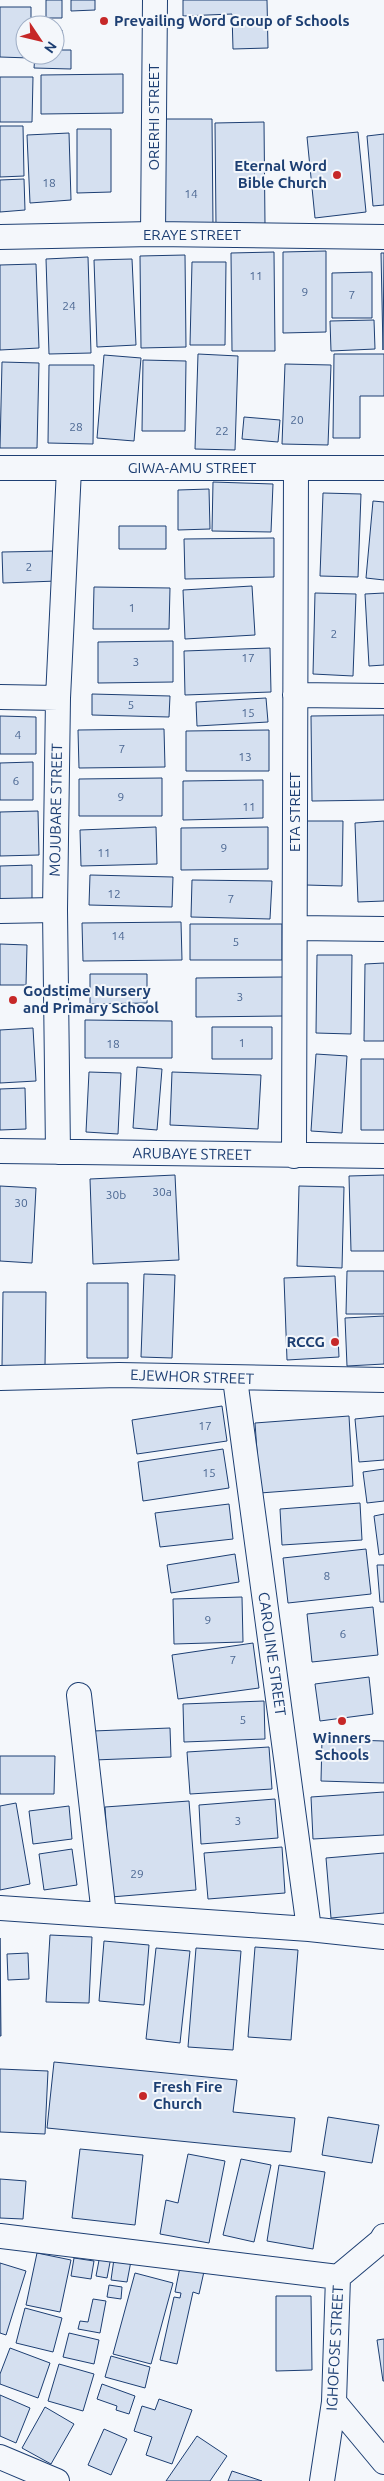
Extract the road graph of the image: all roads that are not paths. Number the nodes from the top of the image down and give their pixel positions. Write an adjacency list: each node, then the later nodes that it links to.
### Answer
1 (155, 0): 2 (street, ORERHI STREET)
2 (153, 234): 3 (street, ERAYE STREET); 4 (street, ERAYE STREET)
3 (0, 237)
4 (384, 237)
5 (0, 468): 8 (street, GIWA-AMU STREET)
6 (296, 468): 7 (street, GIWA-AMU STREET); 8 (street, GIWA-AMU STREET); 9 (street, ETA STREET)
7 (384, 468)
8 (69, 469): 12 (street, MOJUBARE STREET)
9 (295, 695): 10 (street); 15 (street, ETA STREET)
10 (384, 696)
11 (0, 697): 12 (street)
12 (58, 698): 13 (street, MOJUBARE STREET)
13 (55, 910): 14 (street); 18 (street, MOJUBARE STREET)
14 (0, 911)
15 (294, 928): 16 (street); 19 (street, ETA STREET)
16 (384, 929)
17 (0, 1151): 18 (street, ARUBAYE STREET)
18 (58, 1152): 19 (street, ARUBAYE STREET)
19 (294, 1156): 20 (street, ARUBAYE STREET)
20 (384, 1156)
21 (0, 1378): 22 (street, EJEWHOR STREET)
22 (235, 1379): 23 (street, EJEWHOR STREET); 27 (street, CAROLINE STREET)
23 (384, 1380)
24 (79, 1695): 26 (street)
25 (0, 1908): 26 (street)
26 (104, 1915): 27 (street)
27 (309, 1929): 28 (street)
28 (384, 1936)
29 (0, 2236): 31 (street)
30 (384, 2236): 31 (street, IGHOFOSE STREET)
31 (338, 2277): 32 (street, IGHOFOSE STREET)
32 (334, 2402): 34 (street); 36 (street, IGHOFOSE STREET)
33 (0, 2457): 35 (street)
34 (384, 2462)
35 (57, 2481)
36 (322, 2481)

